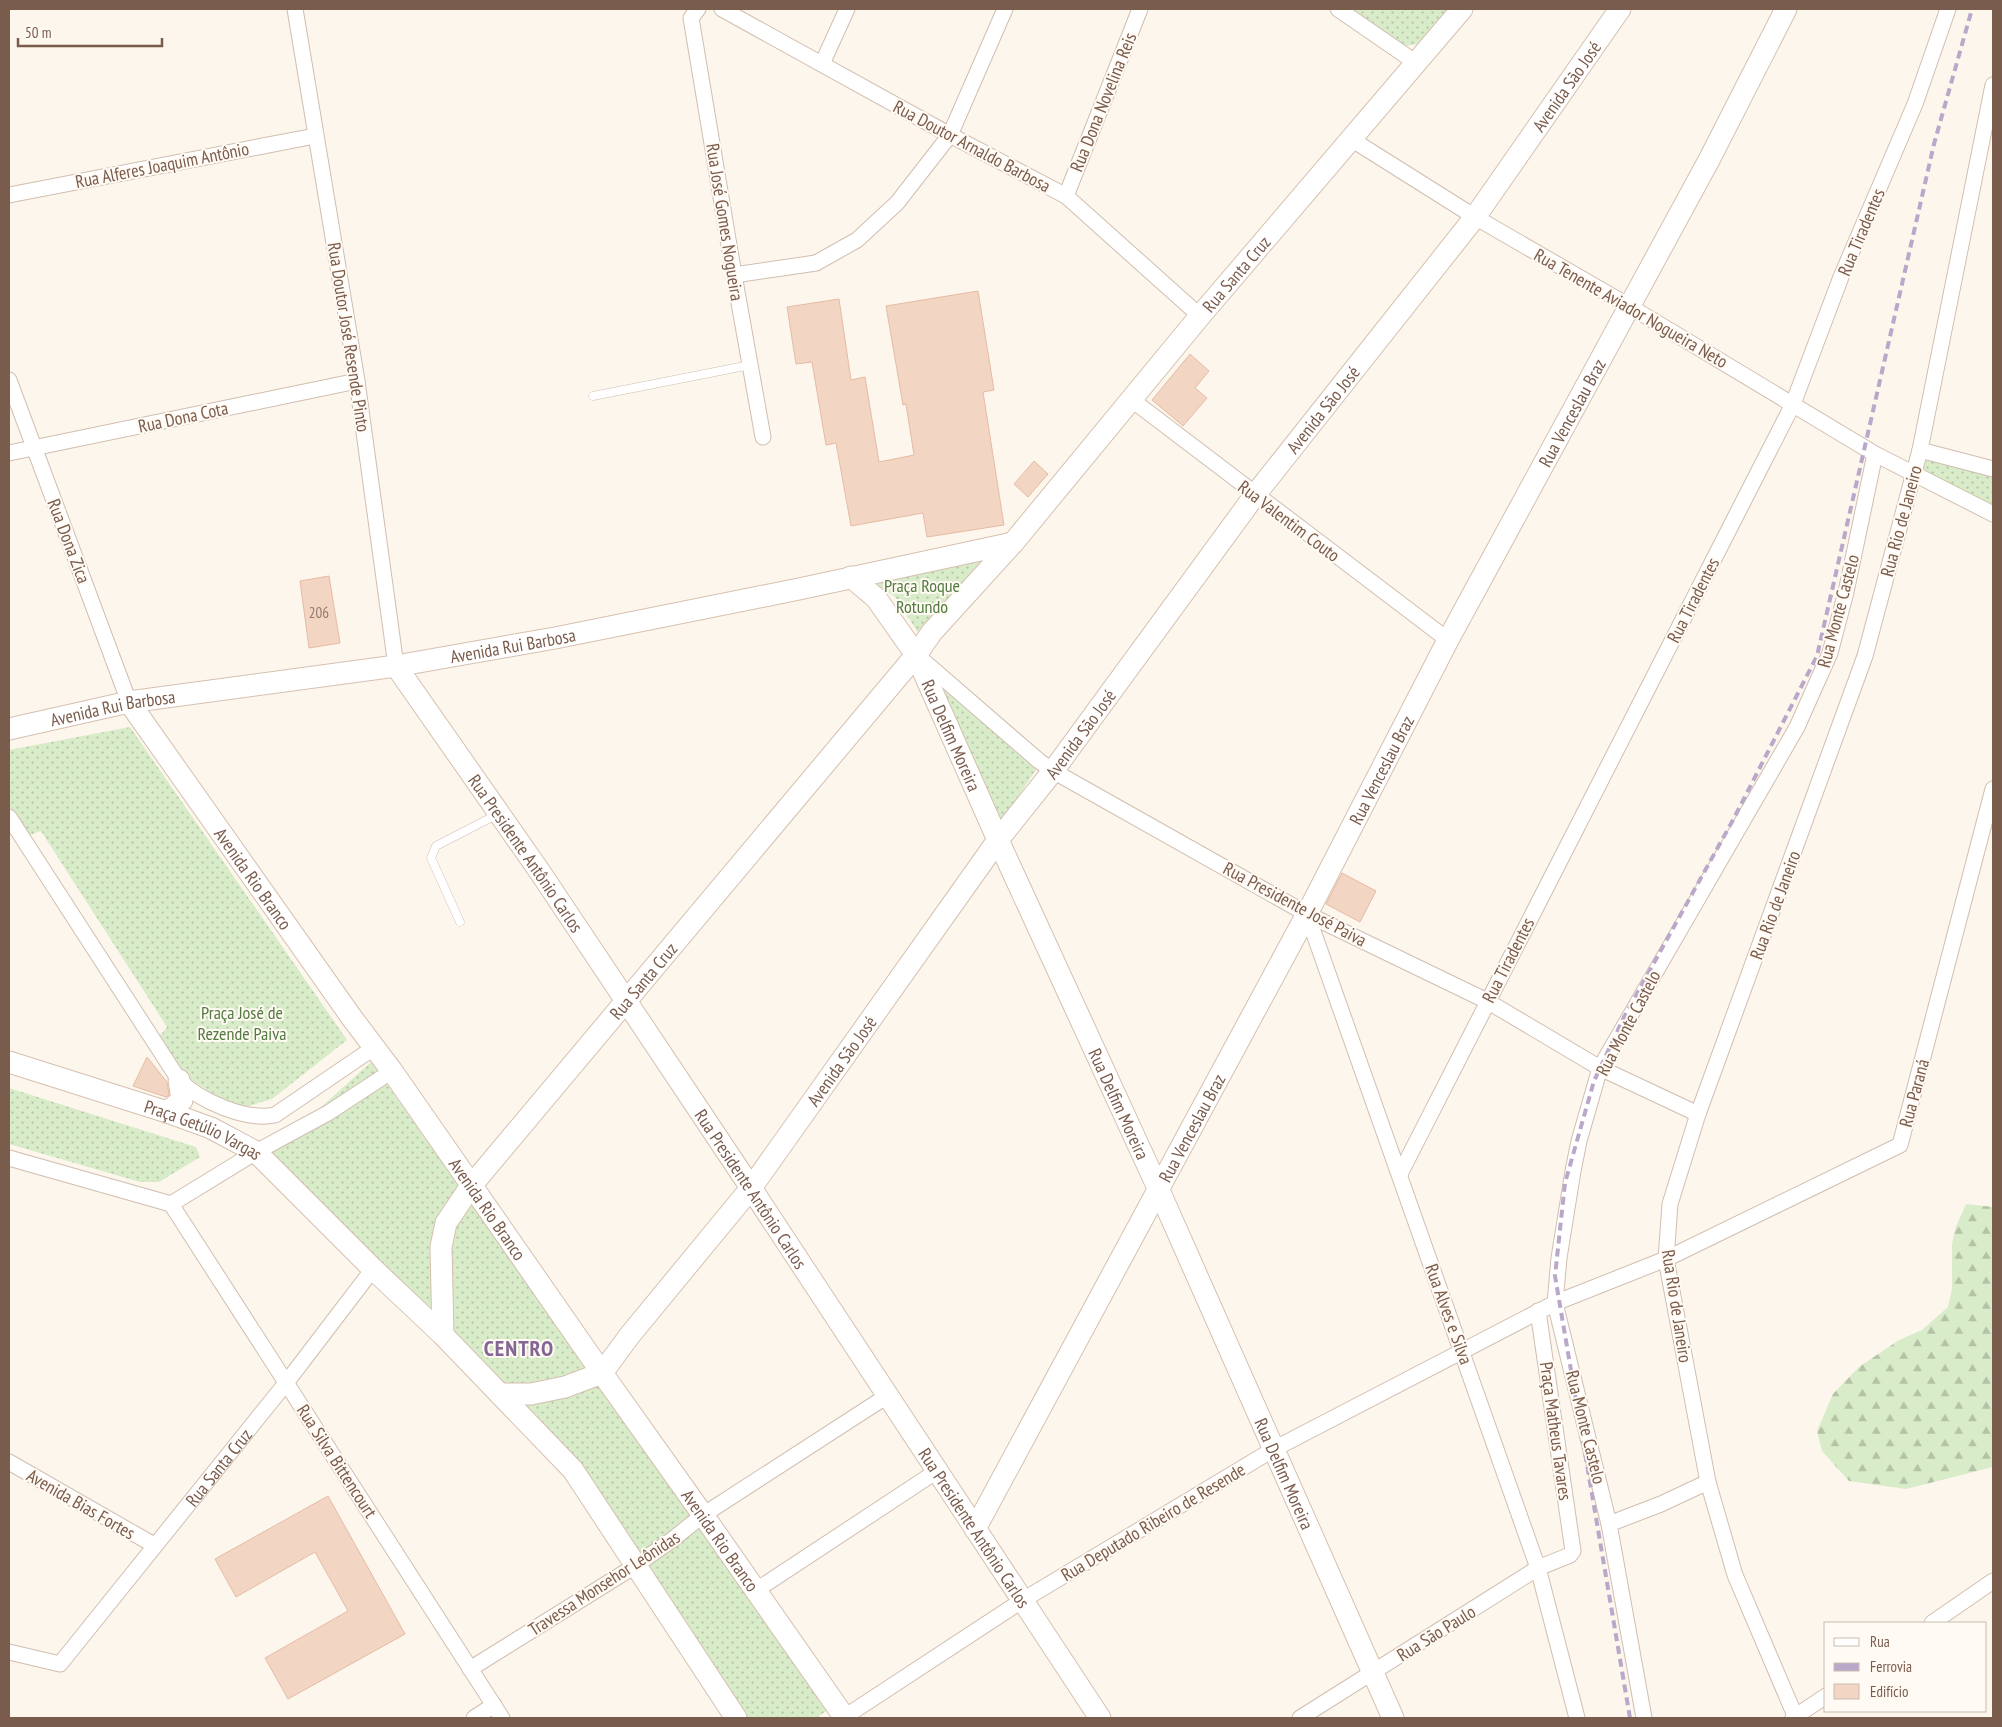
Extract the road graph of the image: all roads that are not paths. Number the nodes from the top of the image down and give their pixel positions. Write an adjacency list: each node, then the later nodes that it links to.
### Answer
1 (296, 9): 16 (street, Rua Doutor José Resende Pinto)
2 (698, 9): 21 (street, Rua José Gomes Nogueira)
3 (722, 9): 13 (street, Rua Doutor Arnaldo Barbosa)
4 (847, 9): 13 (street)
5 (1005, 9): 15 (street)
6 (1140, 9): 19 (street, Rua Dona Novelina Reis)
7 (1338, 9): 12 (street)
8 (1462, 9): 12 (main road, Rua Santa Cruz)
9 (1620, 9): 20 (main road, Avenida São José)
10 (1786, 9): 22 (main road, Rua Venceslau Braz)
11 (1948, 9): 29 (street, Rua Tiradentes)
12 (1416, 62): 17 (main road, Rua Santa Cruz)
13 (822, 64): 15 (street, Rua Doutor Arnaldo Barbosa)
14 (1993, 85): 32 (street, Rua Rio de Janeiro)
15 (950, 135): 19 (street, Rua Doutor Arnaldo Barbosa); 21 (street)
16 (315, 136): 18 (street, Rua Alferes Joaquim Antônio); 26 (street, Rua Doutor José Resende Pinto)
17 (1351, 140): 20 (street, Rua Tenente Aviador Nogueira Neto); 23 (main road, Rua Santa Cruz)
18 (9, 195)
19 (1066, 196): 23 (street, Rua Doutor Arnaldo Barbosa)
20 (1474, 217): 22 (street, Rua Tenente Aviador Nogueira Neto); 37 (main road, Avenida São José)
21 (734, 275): 24 (street, Rua José Gomes Nogueira)
22 (1629, 306): 29 (street, Rua Tenente Aviador Nogueira Neto); 41 (main road, Rua Venceslau Braz)
23 (1200, 316): 28 (main road, Rua Santa Cruz)
24 (750, 365): 27 (lane); 30 (street, Rua José Gomes Nogueira)
25 (9, 380): 31 (street, Rua Dona Zica)
26 (357, 381): 31 (street, Rua Dona Cota); 43 (street, Rua Doutor José Resende Pinto)
27 (592, 396)
28 (1132, 400): 37 (street, Rua Valentim Couto); 39 (main road, Rua Santa Cruz)
29 (1793, 404): 34 (street, Rua Tenente Aviador Nogueira Neto); 55 (street, Rua Tiradentes)
30 (763, 437)
31 (34, 448): 33 (street, Rua Dona Cota); 44 (street, Rua Dona Zica)
32 (1920, 450): 35 (street); 36 (street, Rua Rio de Janeiro)
33 (9, 454)
34 (1875, 454): 36 (street, Rua Tenente Aviador Nogueira Neto); 58 (street, Rua Monte Castelo)
35 (1993, 469)
36 (1913, 473): 38 (street, Rua Tenente Aviador Nogueira Neto); 62 (street, Rua Rio de Janeiro)
37 (1255, 495): 41 (street, Rua Valentim Couto); 46 (main road, Avenida São José)
38 (1993, 514)
39 (1013, 543): 40 (main road, Avenida Rui Barbosa); 42 (main road)
40 (851, 577): 42 (main road); 43 (main road, Avenida Rui Barbosa)
41 (1448, 640): 52 (main road, Rua Venceslau Braz)
42 (916, 655): 46 (street, Rua Presidente José Paiva); 51 (main road, Rua Delfim Moreira); 54 (main road, Rua Santa Cruz)
43 (396, 666): 44 (main road, Avenida Rui Barbosa); 48 (main road, Rua Presidente Antônio Carlos)
44 (129, 702): 45 (main road, Avenida Rui Barbosa); 56 (main road, Avenida Rio Branco)
45 (9, 729)
46 (1053, 771): 51 (main road, Avenida São José); 52 (street, Rua Presidente José Paiva)
47 (1993, 789): 70 (street, Rua Paraná)
48 (499, 814): 53 (lane); 54 (main road, Rua Presidente Antônio Carlos)
49 (9, 817): 50 (street)
50 (14, 836): 60 (street)
51 (998, 840): 67 (main road, Avenida São José); 68 (main road, Rua Delfim Moreira)
52 (1307, 914): 55 (street, Rua Presidente José Paiva); 65 (street, Rua Alves e Silva); 68 (main road, Rua Venceslau Braz)
53 (460, 922)
54 (625, 1000): 66 (main road, Rua Santa Cruz); 67 (main road, Rua Presidente Antônio Carlos)
55 (1487, 1001): 58 (street, Rua Presidente José Paiva); 65 (street, Rua Tiradentes)
56 (375, 1047): 59 (main road, Avenida Rio Branco); 60 (street)
57 (9, 1062): 61 (main road, Praça Getúlio Vargas)
58 (1600, 1068): 62 (street, Rua Presidente José Paiva); 72 (street, Rua Monte Castelo)
59 (392, 1071): 63 (street); 66 (main road, Avenida Rio Branco)
60 (179, 1080): 61 (main road)
61 (167, 1112): 63 (main road, Praça Getúlio Vargas)
62 (1698, 1114): 70 (street, Rua Rio de Janeiro)
63 (256, 1152): 69 (street, Praça Getúlio Vargas); 71 (main road)
64 (9, 1158): 69 (street)
65 (1400, 1174): 75 (street, Rua Alves e Silva)
66 (471, 1186): 74 (main road, Rua Santa Cruz); 76 (main road, Avenida Rio Branco)
67 (751, 1188): 76 (main road, Avenida São José); 79 (main road, Rua Presidente Antônio Carlos)
68 (1158, 1188): 80 (main road, Rua Delfim Moreira); 86 (main road, Rua Venceslau Braz)
69 (171, 1204): 77 (street, Rua Silva Bittencourt)
70 (1666, 1259): 72 (street, Rua Deputado Ribeiro de Resende); 83 (street, Rua Rio de Janeiro)
71 (373, 1269): 74 (main road); 77 (street, Rua Santa Cruz)
72 (1555, 1303): 73 (street, Rua Deputado Ribeiro de Resende); 85 (street, Rua Monte Castelo)
73 (1538, 1311): 75 (street, Rua Deputado Ribeiro de Resende); 88 (street, Praça Matheus Tavares)
74 (443, 1335): 78 (main road)
75 (1463, 1352): 80 (street, Rua Deputado Ribeiro de Resende); 90 (street, Rua Alves e Silva)
76 (602, 1374): 78 (main road); 84 (main road, Avenida Rio Branco)
77 (286, 1383): 87 (street, Rua Santa Cruz); 96 (street, Rua Silva Bittencourt)
78 (500, 1394): 89 (main road)
79 (887, 1396): 82 (main road, Rua Presidente Antônio Carlos); 84 (street, Travessa Monsehor Leônidas)
80 (1274, 1449): 93 (street, Rua Deputado Ribeiro de Resende); 97 (main road, Rua Delfim Moreira)
81 (9, 1462): 87 (street, Avenida Bias Fortes)
82 (936, 1471): 86 (main road, Rua Presidente Antônio Carlos); 92 (street)
83 (1708, 1482): 85 (street); 108 (street, Rua Rio de Janeiro)
84 (703, 1515): 89 (street, Travessa Monsehor Leônidas); 92 (main road, Avenida Rio Branco)
85 (1609, 1524): 107 (street, Rua Monte Castelo)
86 (975, 1529): 93 (main road, Rua Presidente Antônio Carlos)
87 (154, 1546): 95 (street, Rua Santa Cruz)
88 (1573, 1551): 90 (street, Rua São Paulo)
89 (635, 1566): 96 (street, Travessa Monsehor Leônidas); 101 (main road)
90 (1538, 1568): 97 (street, Rua São Paulo); 106 (street, Rua Alves e Silva)
91 (1993, 1581): 94 (street)
92 (755, 1592): 102 (main road, Avenida Rio Branco)
93 (1023, 1600): 102 (street, Rua Deputado Ribeiro de Resende); 103 (main road, Rua Presidente Antônio Carlos)
94 (1933, 1622)
95 (9, 1652)
96 (470, 1669): 99 (street, Rua Silva Bittencourt)
97 (1373, 1673): 104 (street, Rua São Paulo); 105 (main road, Rua Delfim Moreira)
98 (1824, 1697): 108 (street)
99 (498, 1712): 100 (street)
100 (474, 1718)
101 (736, 1718)
102 (844, 1718)
103 (1100, 1718)
104 (1300, 1718)
105 (1393, 1718)
106 (1577, 1718)
107 (1644, 1718)
108 (1794, 1718)

